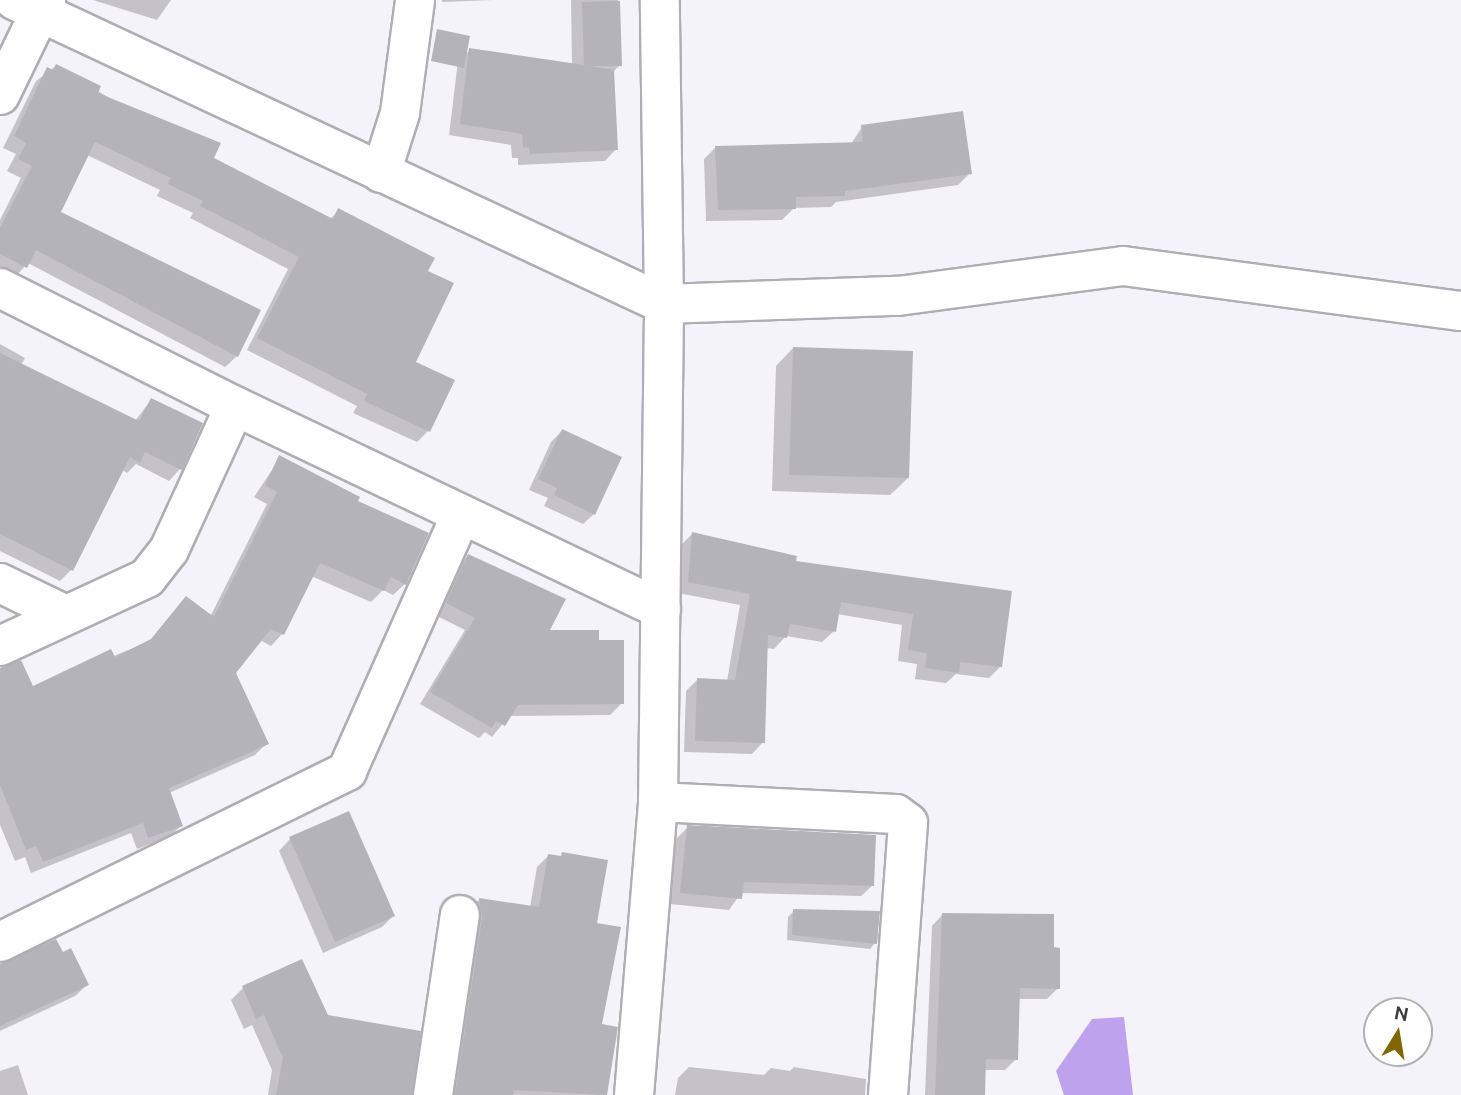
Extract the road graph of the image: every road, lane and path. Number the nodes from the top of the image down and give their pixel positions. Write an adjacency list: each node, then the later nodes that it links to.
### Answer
1 (415, 0): 5 (street)
2 (660, 0): 7 (street)
3 (33, 4): 4 (street); 5 (street)
4 (0, 95)
5 (381, 173): 7 (street)
6 (0, 288): 9 (street)
7 (664, 304): 8 (street); 12 (street)
8 (1461, 311)
9 (235, 406): 10 (street); 13 (street)
10 (461, 516): 12 (street); 17 (street)
11 (0, 583): 13 (street)
12 (661, 609): 15 (street)
13 (66, 615): 14 (street)
14 (0, 646)
15 (658, 802): 19 (street); 20 (street)
16 (460, 915): 18 (street)
17 (0, 942)
18 (433, 1095)
19 (634, 1095)
20 (888, 1095)

